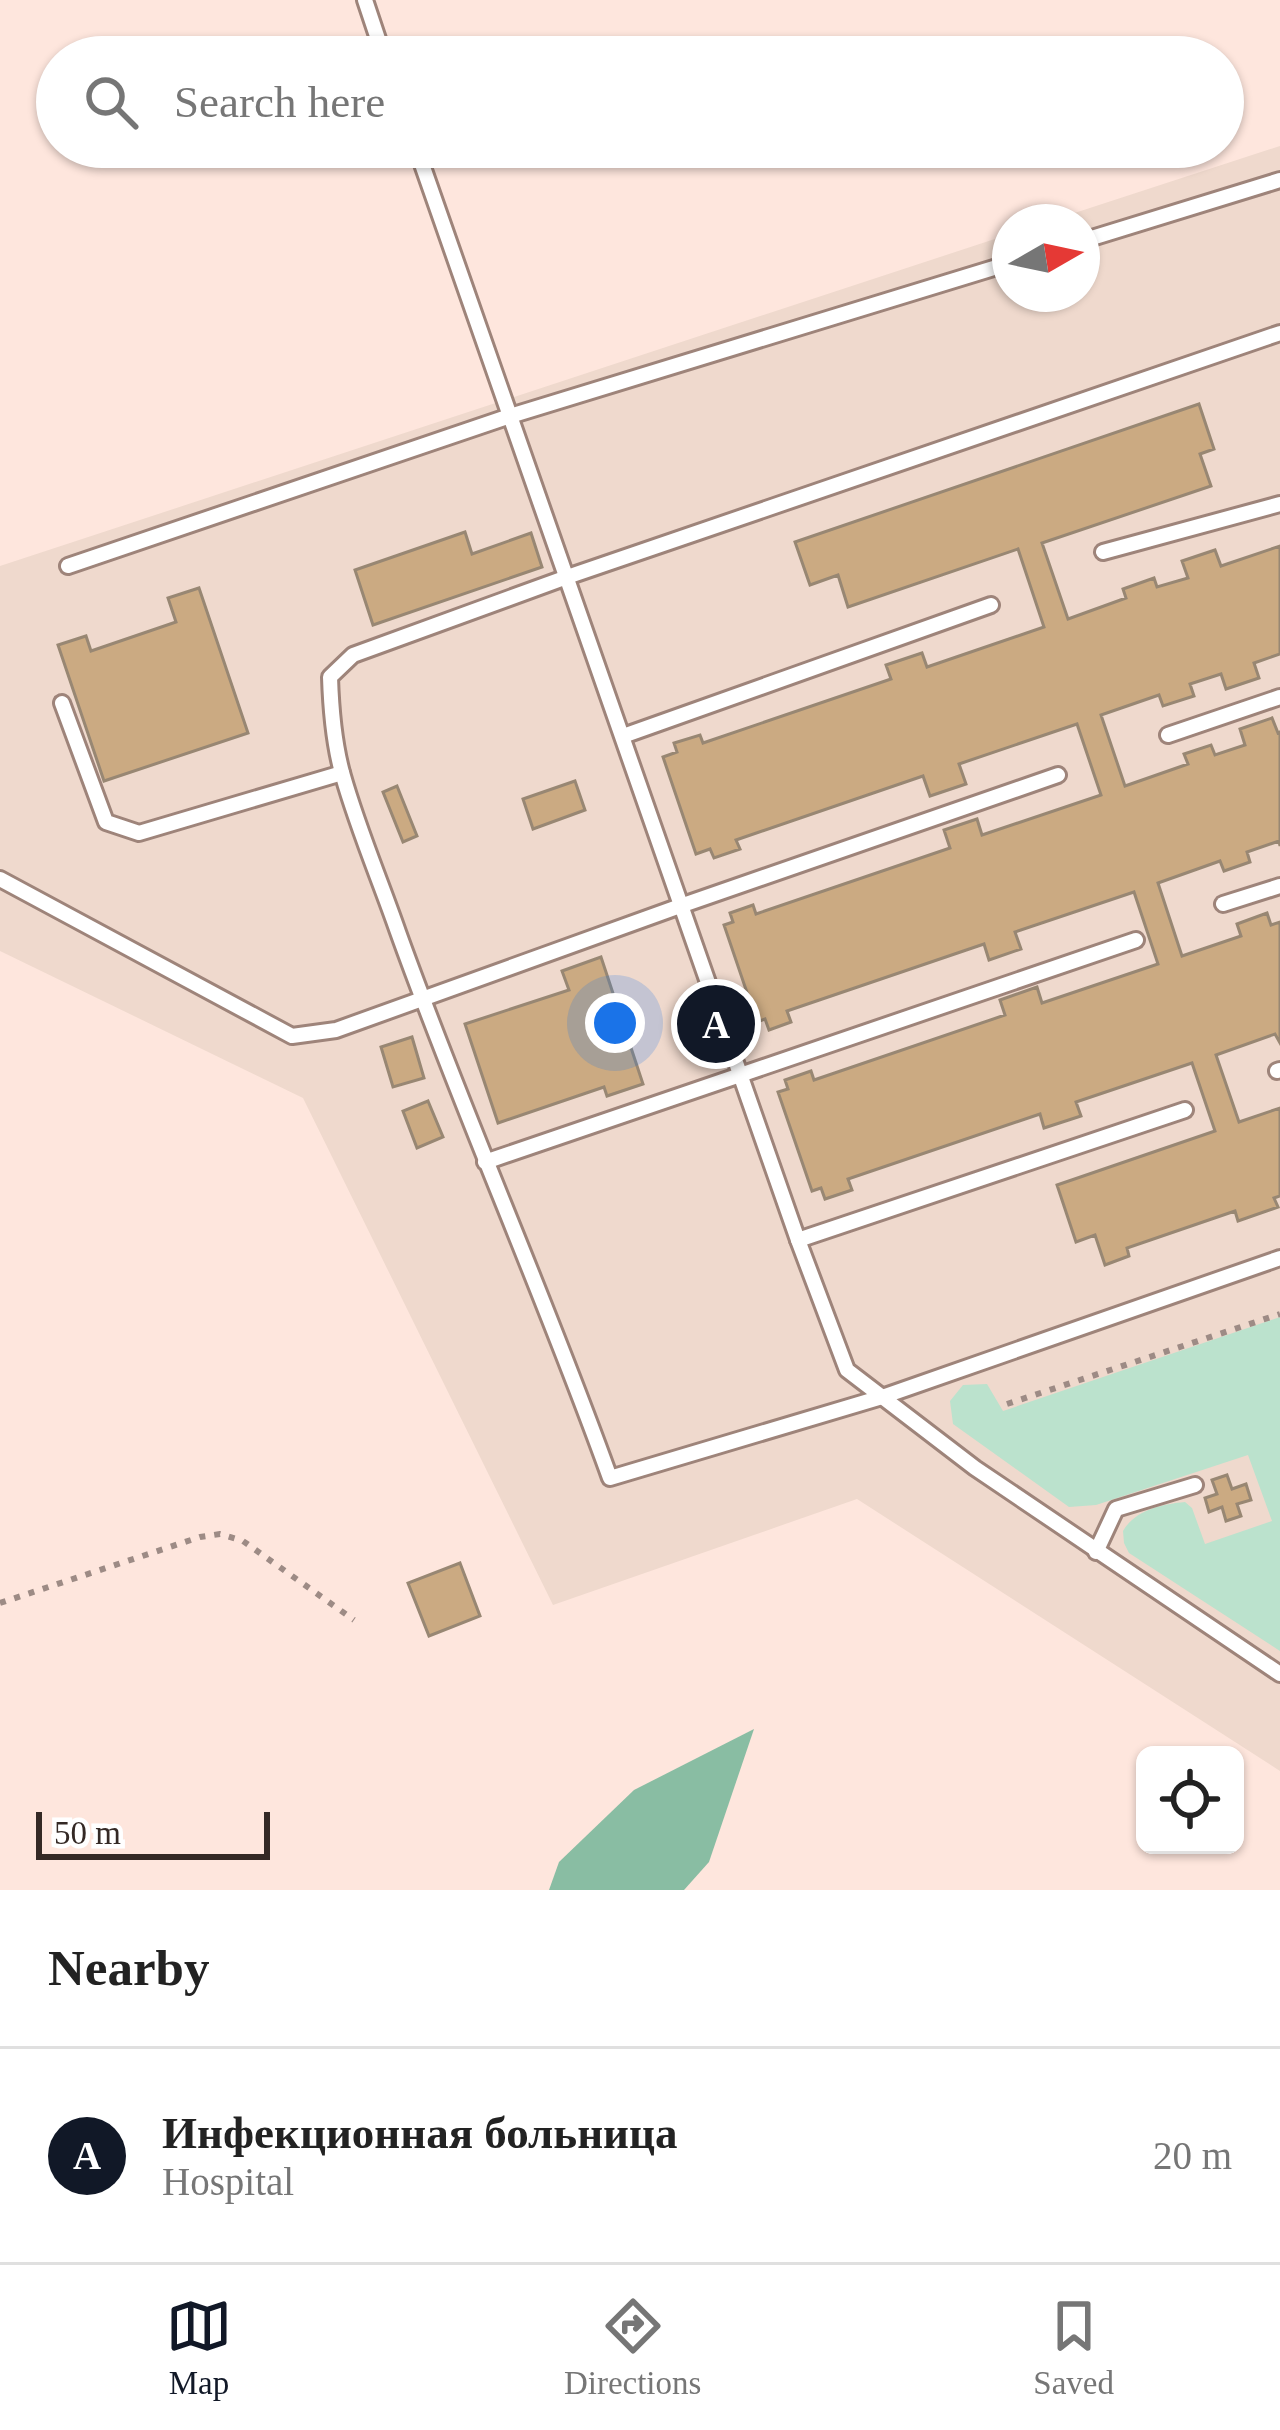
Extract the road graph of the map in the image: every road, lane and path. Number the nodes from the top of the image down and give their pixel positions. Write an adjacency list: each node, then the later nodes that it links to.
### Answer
1 (364, 0): 2 (lane)
2 (377, 36)
3 (423, 168): 8 (lane)
4 (1280, 180): 5 (lane)
5 (1100, 235)
6 (992, 269): 8 (lane)
7 (1280, 333): 12 (lane)
8 (510, 416): 11 (lane); 12 (lane)
9 (1280, 504): 10 (lane)
10 (1102, 552)
11 (68, 566)
12 (567, 577): 17 (lane); 18 (lane)
13 (991, 604): 17 (lane)
14 (1280, 697): 16 (lane)
15 (62, 703): 18 (lane)
16 (1168, 735)
17 (623, 736): 23 (lane)
18 (342, 773): 25 (lane)
19 (1058, 776): 23 (lane)
20 (0, 879): 25 (lane)
21 (1280, 886): 22 (lane)
22 (1223, 904)
23 (682, 905): 25 (lane); 26 (lane)
24 (1136, 940): 26 (lane)
25 (423, 1000): 28 (lane)
26 (742, 1076): 28 (lane); 29 (lane)
27 (1185, 1110): 29 (lane)
28 (485, 1162): 32 (lane)
29 (797, 1240): 32 (lane)
30 (1279, 1261): 32 (lane)
31 (1280, 1314): 33 (path)
32 (882, 1397): 35 (lane)
33 (1007, 1404)
34 (1195, 1485): 35 (lane)
35 (1096, 1552): 38 (lane)
36 (0, 1603): 37 (path)
37 (354, 1620)
38 (1280, 1674)

